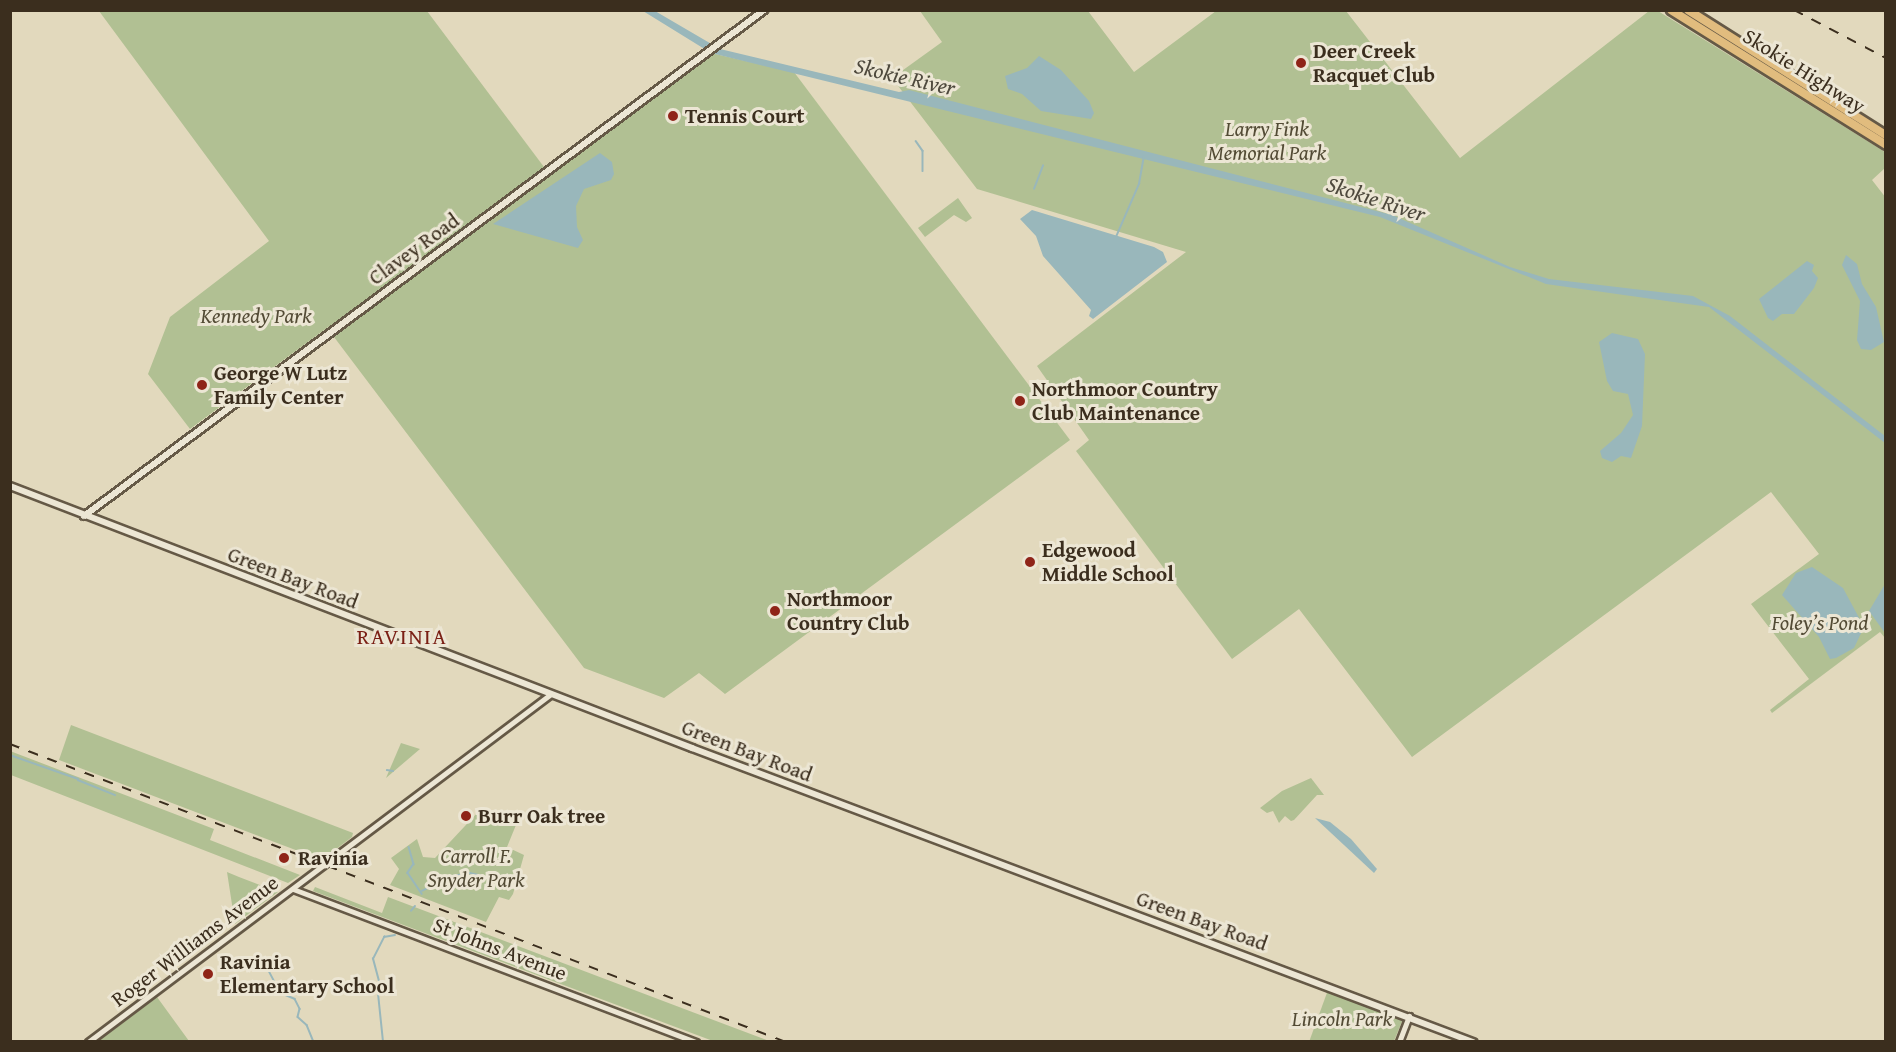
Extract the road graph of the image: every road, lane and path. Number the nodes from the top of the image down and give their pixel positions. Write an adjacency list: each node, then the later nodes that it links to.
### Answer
1 (764, 10): 7 (main road, Clavey Road)
2 (1671, 10): 5 (highway, Skokie Highway)
3 (1688, 10): 4 (highway, Skokie Highway)
4 (1886, 135)
5 (1886, 145)
6 (10, 486): 7 (main road, Green Bay Road)
7 (84, 516): 8 (main road, Green Bay Road)
8 (551, 694): 9 (street, Roger Williams Avenue); 10 (main road, Green Bay Road)
9 (293, 889): 12 (street, Roger Williams Avenue); 13 (street, St Johns Avenue)
10 (1409, 1016): 11 (main road, Green Bay Road); 14 (street)
11 (1454, 1033): 15 (street); 16 (main road, Green Bay Road)
12 (88, 1041)
13 (696, 1041)
14 (1399, 1041)
15 (1456, 1041)
16 (1473, 1041)

